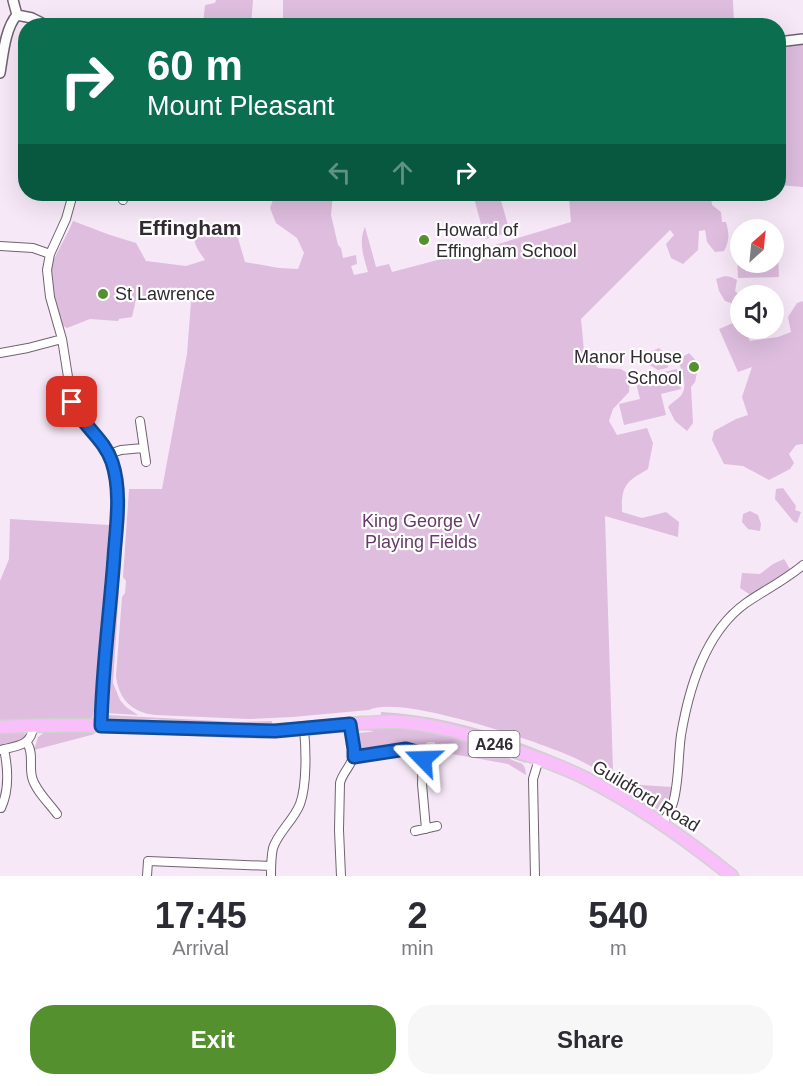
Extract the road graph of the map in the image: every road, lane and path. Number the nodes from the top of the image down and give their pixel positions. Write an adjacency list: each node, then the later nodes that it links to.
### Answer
1 (13, 0): 2 (street)
2 (17, 15): 3 (street); 6 (street)
3 (32, 18)
4 (803, 39): 5 (street)
5 (786, 41)
6 (0, 74)
7 (71, 201): 9 (street)
8 (0, 246): 9 (street)
9 (50, 254): 10 (street)
10 (62, 339): 11 (street); 14 (street)
11 (0, 353)
12 (140, 421): 13 (street)
13 (143, 448): 14 (street); 15 (street)
14 (109, 454): 19 (street)
15 (146, 462)
16 (803, 565): 30 (street)
17 (350, 724): 21 (main road, Guildford Road / A246); 26 (street); 27 (main road, Guildford Road / A246)
18 (33, 726): 19 (main road, Guildford Road / A246); 20 (main road, Guildford Road / A246); 22 (street)
19 (101, 726): 21 (main road, Guildford Road / A246)
20 (0, 727)
21 (304, 729): 34 (street)
22 (27, 743): 23 (street); 29 (street)
23 (2, 750): 28 (street)
24 (437, 750): 25 (street)
25 (423, 754): 26 (street); 32 (street)
26 (354, 757): 37 (street)
27 (539, 759): 30 (main road, Guildford Road / A246); 38 (street)
28 (0, 808)
29 (57, 814)
30 (663, 824): 39 (main road, Guildford Road / A246)
31 (437, 826): 32 (street)
32 (426, 829): 33 (street)
33 (415, 831)
34 (271, 866): 35 (street); 36 (street)
35 (147, 876)
36 (272, 876)
37 (340, 876)
38 (535, 876)
39 (731, 876)

